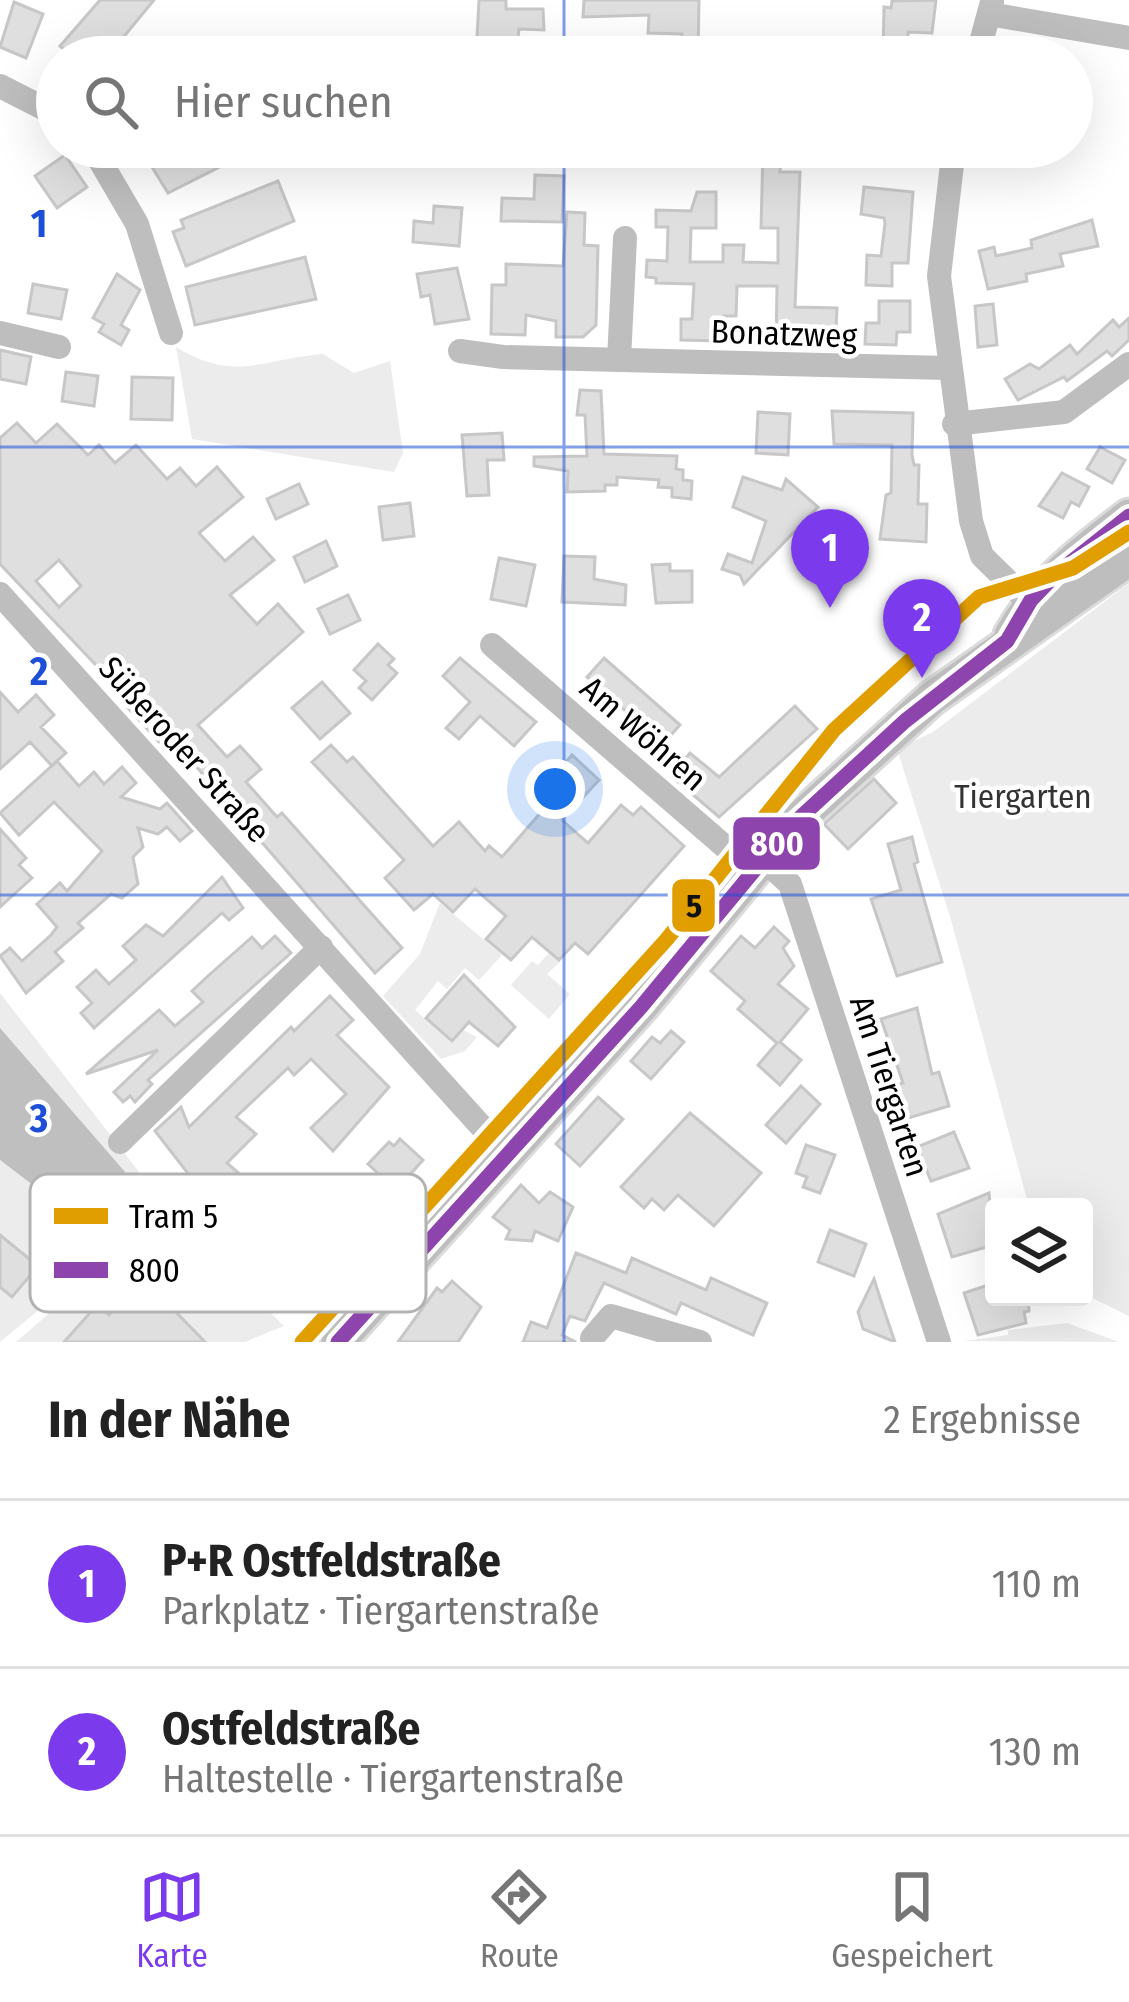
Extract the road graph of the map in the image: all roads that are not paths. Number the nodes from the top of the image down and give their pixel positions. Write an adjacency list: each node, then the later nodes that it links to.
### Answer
1 (991, 7): 2 (street); 3 (street)
2 (983, 36)
3 (1129, 38)
4 (0, 86): 5 (street)
5 (36, 104)
6 (104, 168): 10 (street)
7 (950, 168): 15 (street)
8 (625, 238): 13 (street)
9 (0, 333): 11 (street)
10 (171, 333)
11 (59, 347)
12 (460, 351): 13 (street, Bonatzweg)
13 (619, 360): 15 (street, Bonatzweg)
14 (1129, 364): 16 (street)
15 (947, 368): 16 (street)
16 (954, 424): 20 (street)
17 (1129, 516): 20 (main road)
18 (1129, 559): 20 (main road)
19 (0, 594): 23 (street, Süßeroder Straße)
20 (1038, 610): 22 (main road)
21 (492, 645): 22 (street, Am Wöhren)
22 (758, 866): 25 (main road); 31 (street, Am Tiergarten)
23 (322, 947): 24 (street); 25 (street, Süßeroder Straße)
24 (120, 1142)
25 (508, 1156): 26 (main road)
26 (426, 1246)
27 (365, 1312): 29 (main road)
28 (592, 1338): 30 (street)
29 (338, 1342)
30 (700, 1342)
31 (939, 1342)

